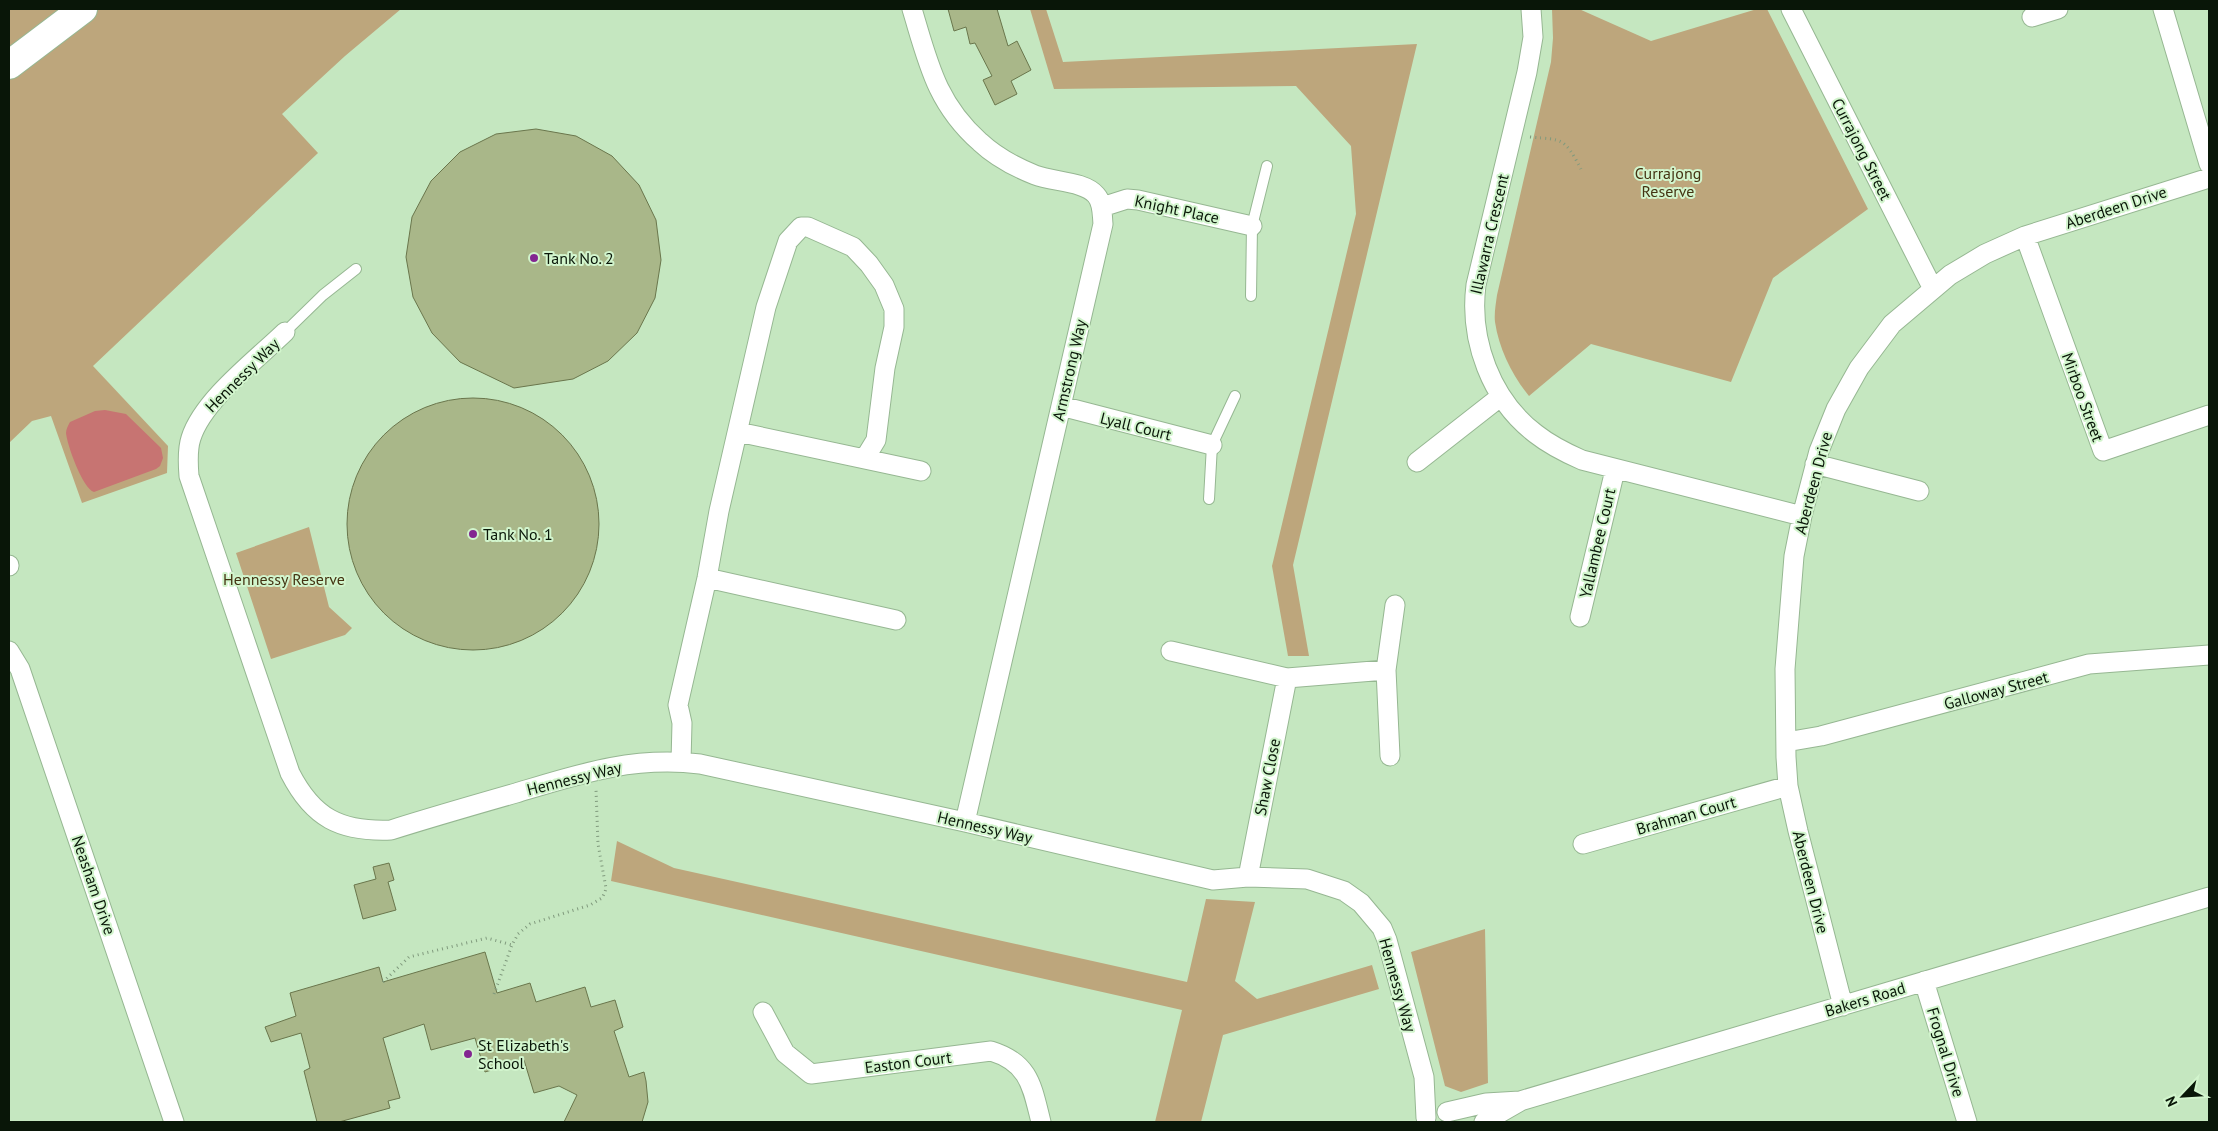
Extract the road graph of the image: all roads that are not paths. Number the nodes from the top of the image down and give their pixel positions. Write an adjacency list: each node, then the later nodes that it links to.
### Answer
1 (84, 9): 8 (highway)
2 (912, 9): 12 (street)
3 (1531, 9): 20 (street, Illawarra Crescent)
4 (1791, 9): 16 (street, Currajong Street)
5 (2058, 9): 7 (street)
6 (2163, 9): 9 (street)
7 (2032, 17)
8 (9, 65)
9 (2209, 164)
10 (1266, 166): 13 (lane)
11 (2209, 178): 14 (street, Aberdeen Drive)
12 (1102, 207): 13 (street, Knight Place); 21 (street, Armstrong Way)
13 (1252, 226): 17 (lane)
14 (2025, 236): 16 (street, Aberdeen Drive); 22 (street, Mirboo Street)
15 (356, 269): 18 (lane, Hennessy Way)
16 (1934, 288): 27 (street, Aberdeen Drive)
17 (1251, 296)
18 (285, 332): 44 (street, Hennessy Way)
19 (1234, 396): 24 (lane)
20 (1500, 397): 26 (street); 28 (street, Illawarra Crescent)
21 (1060, 406): 24 (street, Lyall Court); 46 (street, Armstrong Way)
22 (2209, 415)
23 (738, 432): 25 (street); 25 (street); 33 (street)
24 (1212, 445): 31 (lane)
25 (865, 458): 29 (street)
26 (1417, 462)
27 (1815, 464): 30 (street); 32 (street, Aberdeen Drive)
28 (1615, 470): 32 (street, Illawarra Crescent); 35 (street, Yallambee Court)
29 (921, 471)
30 (1920, 491)
31 (1210, 499)
32 (1802, 516): 42 (street, Aberdeen Drive)
33 (707, 578): 36 (street); 44 (street)
34 (1395, 605): 40 (street)
35 (1580, 617)
36 (896, 620)
37 (9, 651): 57 (street, Neasham Drive)
38 (1170, 651): 41 (street)
39 (2209, 655): 42 (street, Galloway Street)
40 (1386, 670): 41 (street); 43 (street)
41 (1287, 678): 48 (street, Shaw Close)
42 (1786, 742): 45 (street, Aberdeen Drive)
43 (1390, 756)
44 (675, 762): 46 (street, Hennessy Way)
45 (1788, 786): 47 (street, Brahman Court); 51 (street, Aberdeen Drive)
46 (965, 822): 48 (street, Hennessy Way)
47 (1583, 844)
48 (1248, 877): 53 (street, Hennessy Way)
49 (2209, 897): 50 (street, Bakers Road)
50 (1924, 981): 51 (street, Bakers Road); 60 (street, Frognal Drive)
51 (1844, 1006): 54 (street, Bakers Road)
52 (763, 1012): 58 (street, Easton Court)
53 (1424, 1077): 55 (street, Hennessy Way); 56 (street, Hennessy Way)
54 (1520, 1101): 55 (street, Bakers Road); 59 (street, Bakers Road)
55 (1449, 1115): 56 (street, Bakers Road)
56 (1423, 1120)
57 (174, 1122)
58 (1041, 1122)
59 (1484, 1122)
60 (1967, 1122)

